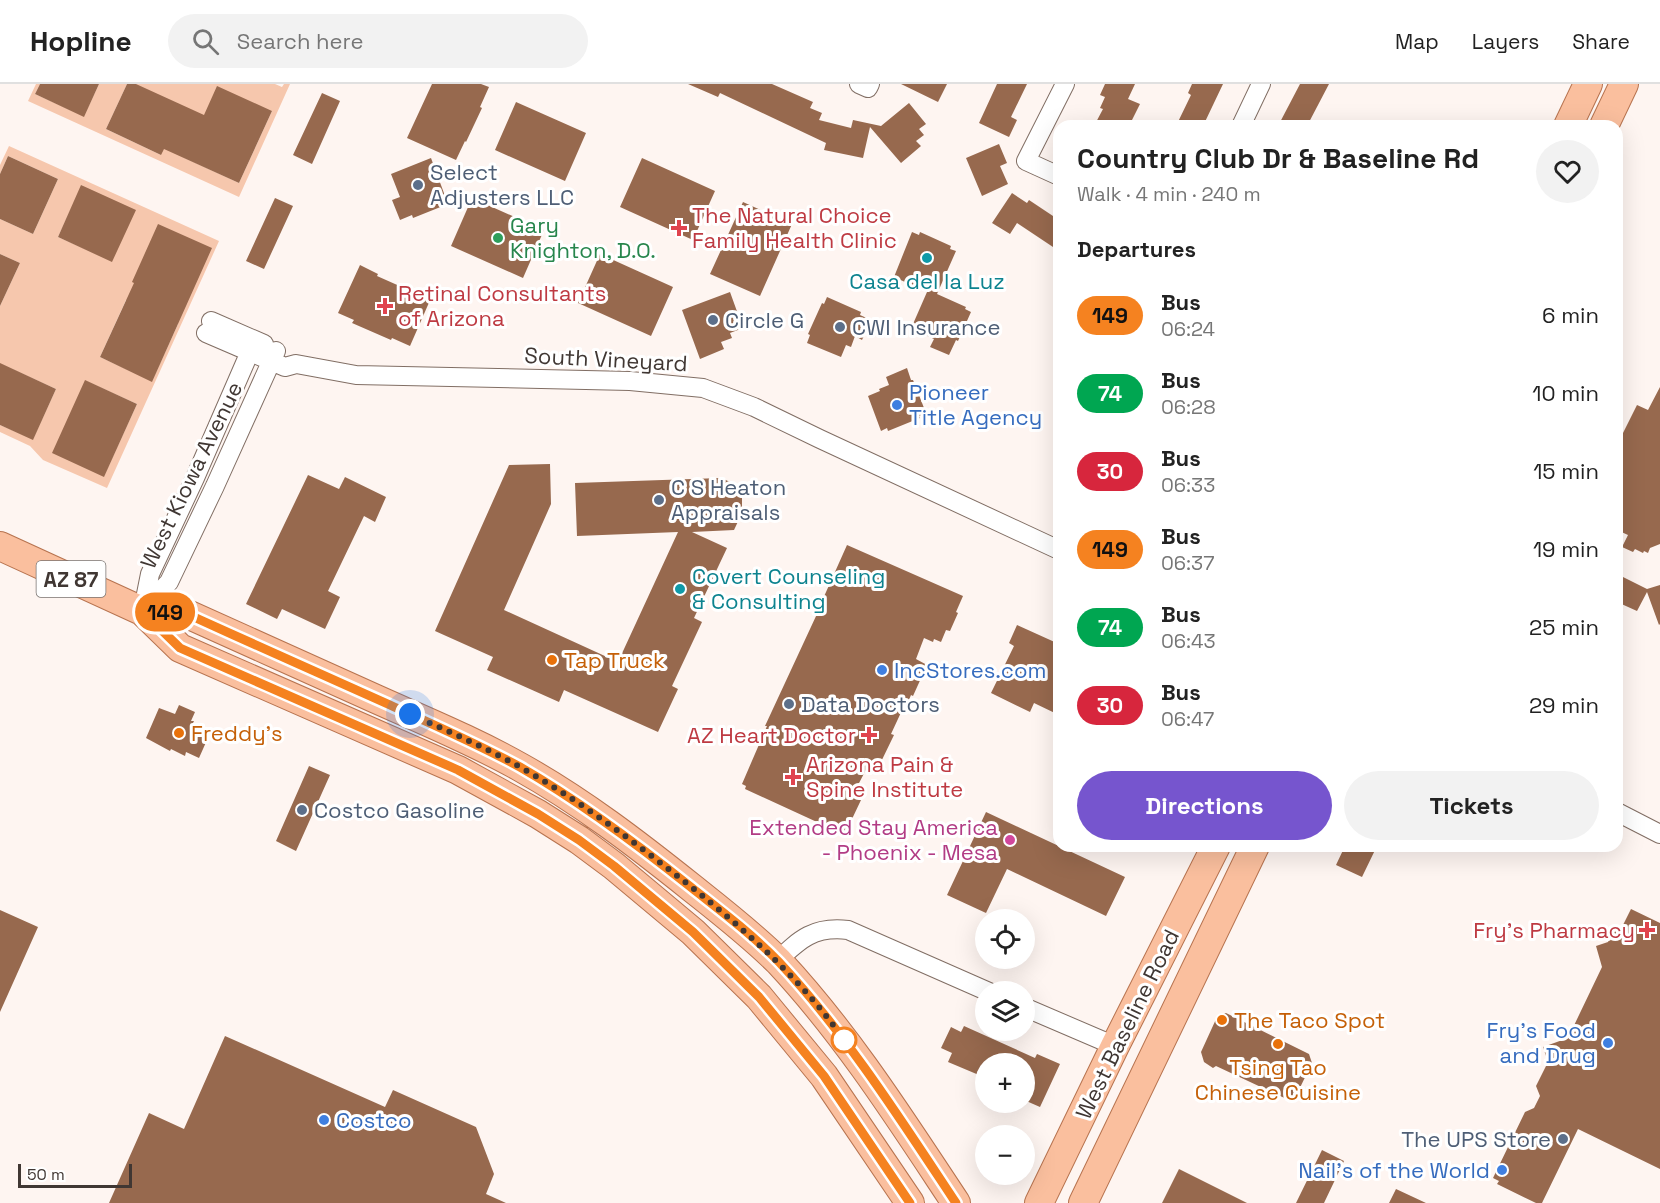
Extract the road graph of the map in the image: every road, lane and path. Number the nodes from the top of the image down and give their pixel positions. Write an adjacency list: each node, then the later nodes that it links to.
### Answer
1 (1065, 84): 8 (street)
2 (1261, 84): 5 (street)
3 (1588, 84): 6 (main road)
4 (1624, 84): 7 (main road)
5 (1245, 120)
6 (1571, 120)
7 (1607, 120)
8 (1053, 173)
9 (208, 327): 10 (street, South Vineyard)
10 (253, 346): 11 (street, South Vineyard); 14 (street, West Kiowa Avenue)
11 (274, 355): 13 (street, South Vineyard); 14 (street, West Kiowa Avenue)
12 (0, 546): 14 (main road, AZ 87)
13 (1053, 547)
14 (142, 611): 19 (main road, AZ 87); 23 (main road, AZ 87)
15 (1623, 815): 16 (street)
16 (1660, 834)
17 (1213, 852): 22 (main road, West Baseline Road)
18 (1252, 852): 26 (main road, West Baseline Road)
19 (777, 961): 20 (street); 24 (main road, AZ 87)
20 (975, 986)
21 (1035, 1012): 22 (street)
22 (1115, 1046): 25 (main road, West Baseline Road)
23 (910, 1203)
24 (956, 1203)
25 (1039, 1203)
26 (1083, 1203)

